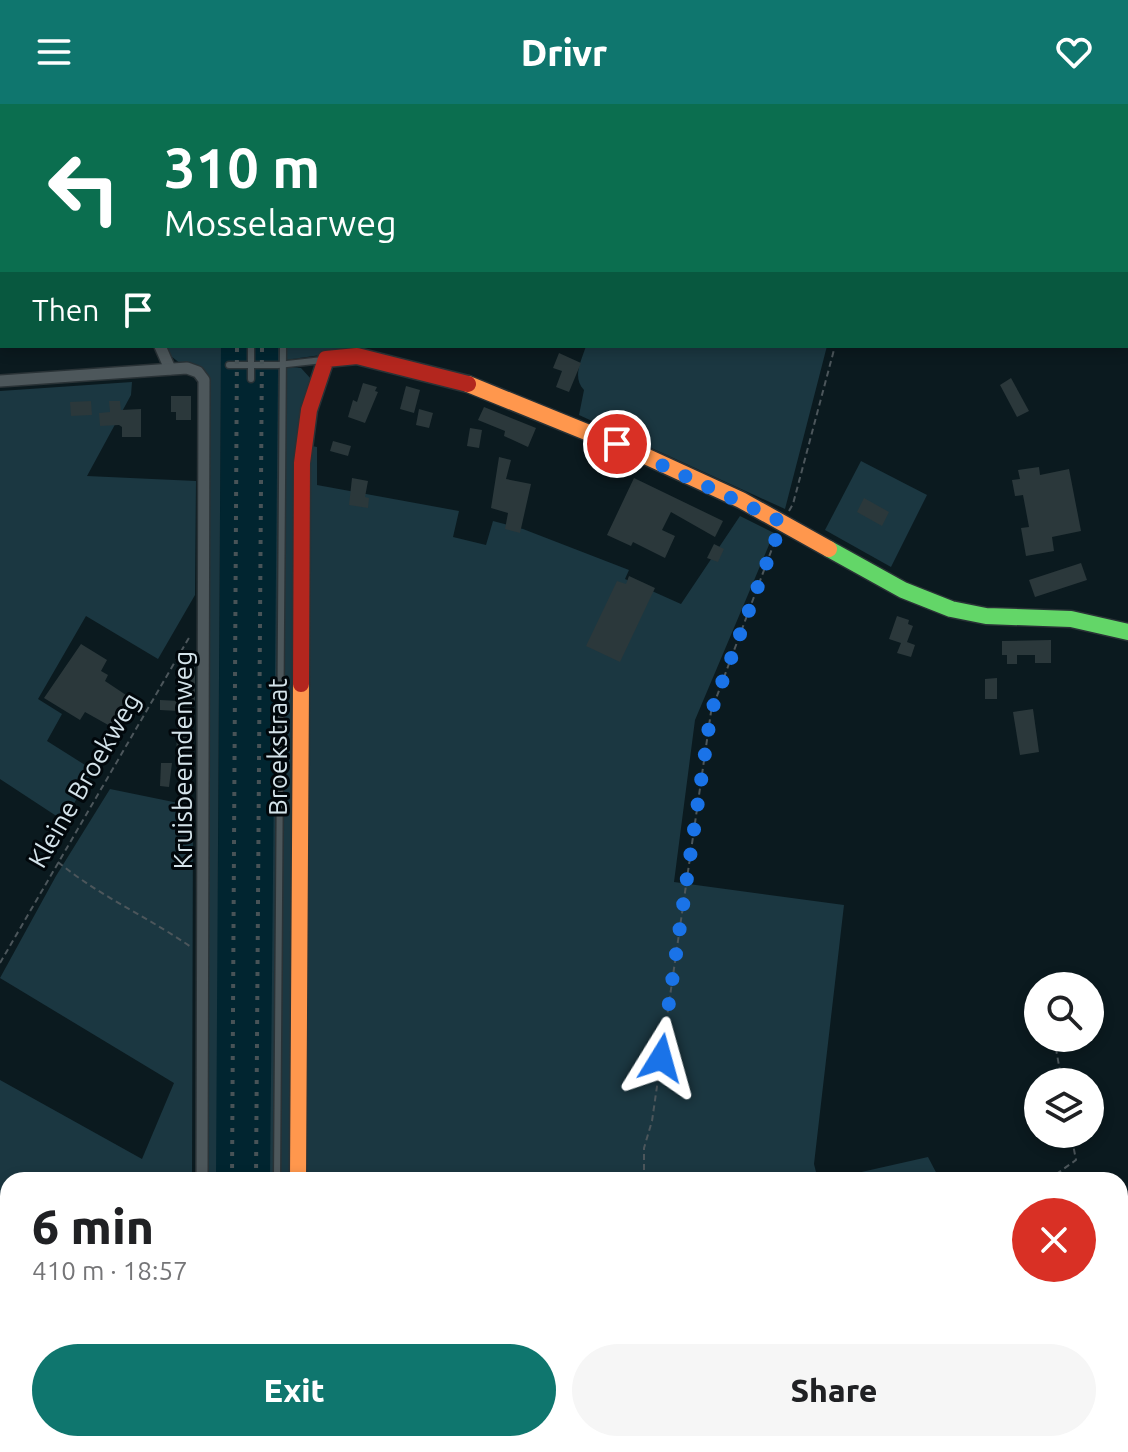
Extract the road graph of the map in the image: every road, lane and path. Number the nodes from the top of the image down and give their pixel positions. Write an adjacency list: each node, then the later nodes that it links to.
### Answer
1 (161, 348): 10 (street)
2 (251, 348): 9 (lane)
3 (283, 348): 7 (lane)
4 (834, 348): 13 (path)
5 (359, 351): 6 (street); 13 (street)
6 (326, 359): 7 (lane); 22 (street, Broekstraat)
7 (283, 364): 9 (lane); 21 (lane)
8 (229, 365): 9 (lane)
9 (251, 365): 11 (lane)
10 (170, 369): 12 (street); 14 (street, Kruisbeemdenweg)
11 (251, 379)
12 (0, 381)
13 (782, 522): 15 (street); 23 (path)
14 (205, 621): 16 (path, Kleine Broekweg); 17 (street, Kruisbeemdenweg)
15 (1128, 632)
16 (57, 862): 17 (path); 18 (path, Kleine Broekweg)
17 (204, 950): 20 (street, Kruisbeemdenweg)
18 (0, 963)
19 (1074, 1148): 24 (path)
20 (202, 1172)
21 (277, 1172)
22 (298, 1172)
23 (644, 1172)
24 (1059, 1172)

